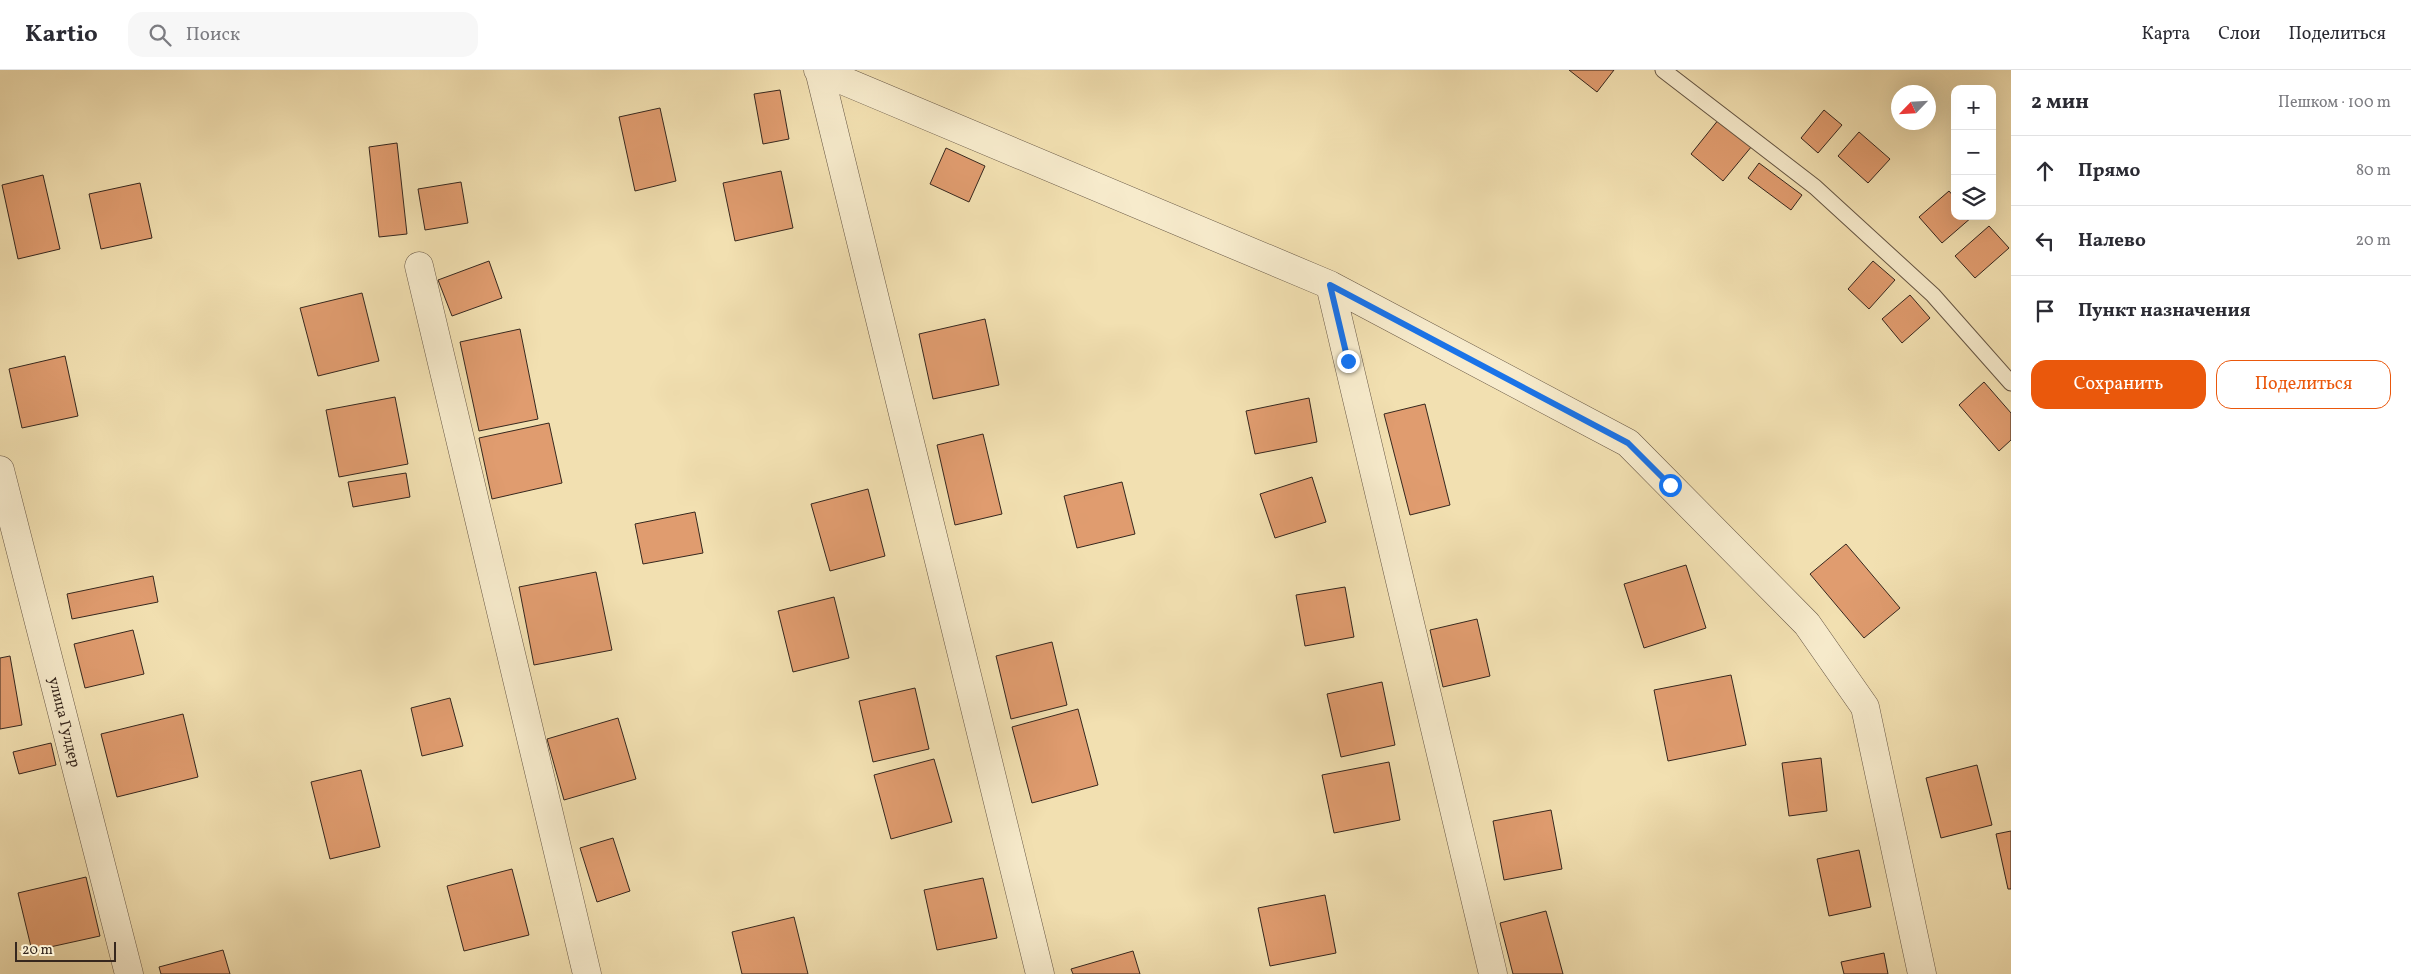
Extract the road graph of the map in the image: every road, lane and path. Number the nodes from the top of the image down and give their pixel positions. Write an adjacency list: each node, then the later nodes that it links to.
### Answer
1 (818, 70): 4 (street); 9 (street)
2 (1663, 70): 5 (lane)
3 (419, 266): 8 (street)
4 (1330, 285): 10 (street); 11 (street)
5 (2011, 383)
6 (0, 470): 7 (street, улица Гулдер)
7 (129, 974)
8 (587, 974)
9 (1040, 974)
10 (1493, 974)
11 (1922, 974)

